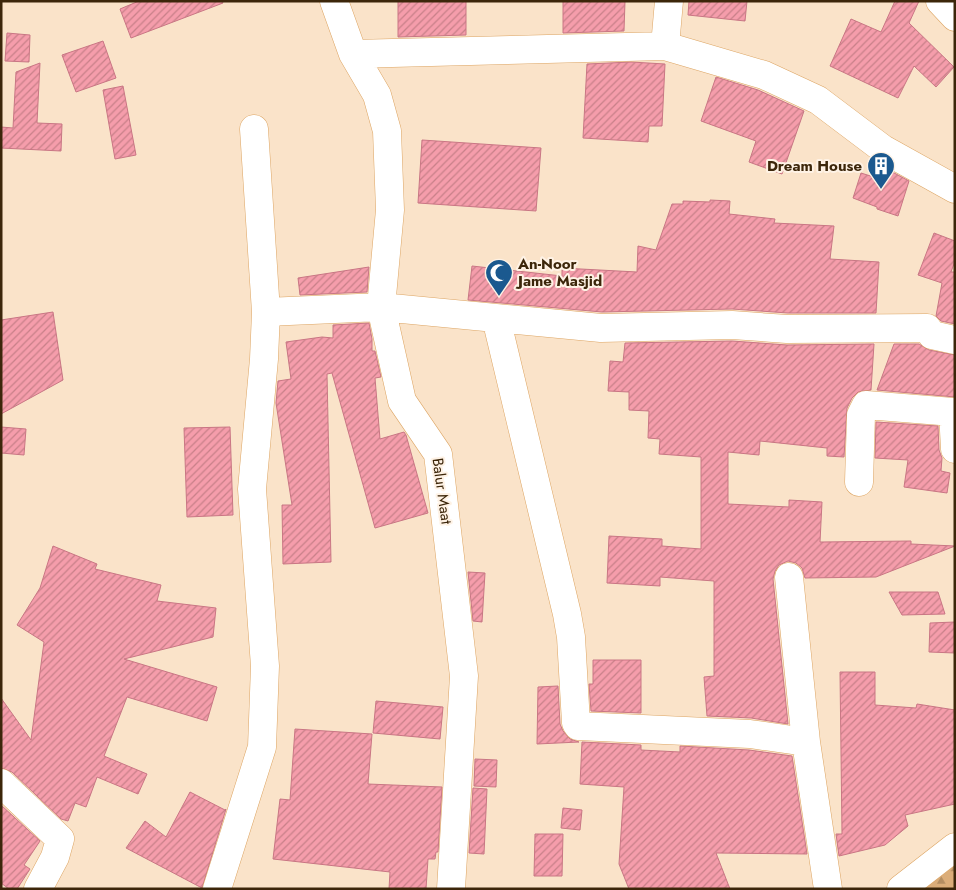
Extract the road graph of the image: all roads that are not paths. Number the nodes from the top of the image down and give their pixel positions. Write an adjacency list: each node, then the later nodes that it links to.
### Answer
1 (334, 1): 6 (street, Balur Maat)
2 (669, 1): 5 (street)
3 (940, 1): 4 (street)
4 (955, 17)
5 (664, 46): 6 (street); 8 (street)
6 (353, 54): 9 (street, Balur Maat)
7 (254, 129): 10 (street)
8 (955, 189)
9 (381, 307): 10 (street); 11 (street); 21 (street, Balur Maat)
10 (266, 312): 20 (street)
11 (496, 318): 12 (street); 16 (street)
12 (955, 340)
13 (955, 450): 14 (street)
14 (859, 482)
15 (789, 577): 16 (street)
16 (806, 742): 22 (street)
17 (1, 783): 19 (street)
18 (955, 847): 23 (street)
19 (38, 889)
20 (217, 889)
21 (451, 889)
22 (828, 889)
23 (901, 889)

